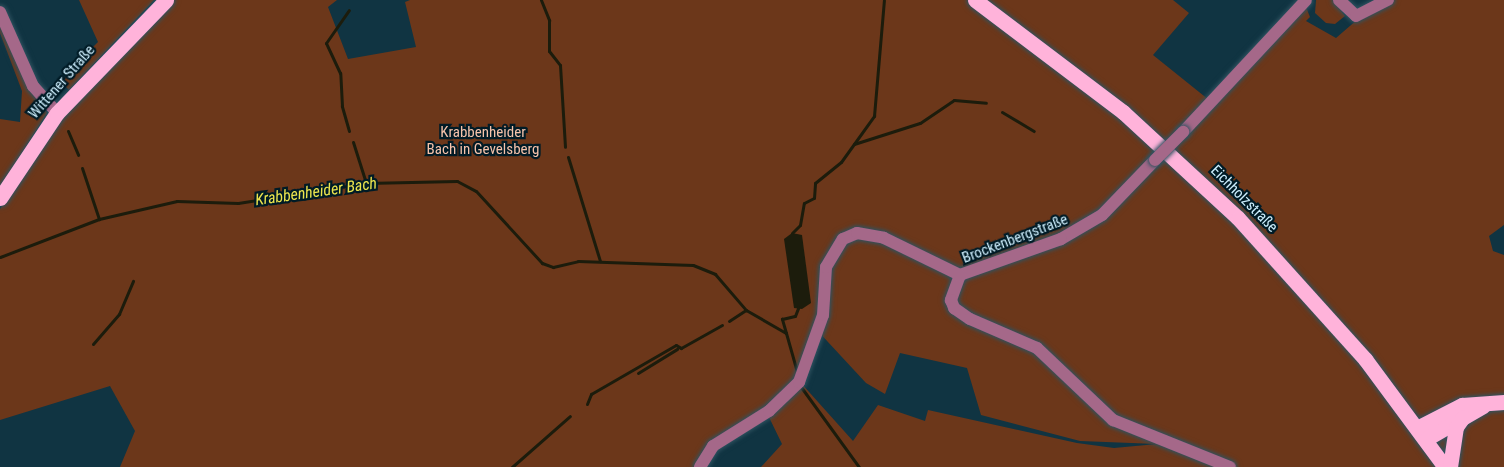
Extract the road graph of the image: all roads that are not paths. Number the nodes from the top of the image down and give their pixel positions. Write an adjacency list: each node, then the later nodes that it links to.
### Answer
1 (166, 0): 7 (main road, Wittener Straße)
2 (975, 0): 12 (main road, Eichholzstraße)
3 (1306, 0): 9 (street, Brockenbergstraße, bridge)
4 (1339, 0): 5 (street)
5 (1388, 0)
6 (0, 12): 7 (street)
7 (57, 113): 8 (main road, Wittener Straße)
8 (0, 198)
9 (960, 275): 13 (street); 14 (street, Brockenbergstraße)
10 (1497, 402): 11 (main road); 12 (main road)
11 (1463, 417): 12 (main road); 16 (main road)
12 (1421, 434): 15 (main road, Eichholzstraße)
13 (700, 467)
14 (1230, 467)
15 (1445, 467)
16 (1450, 467)

